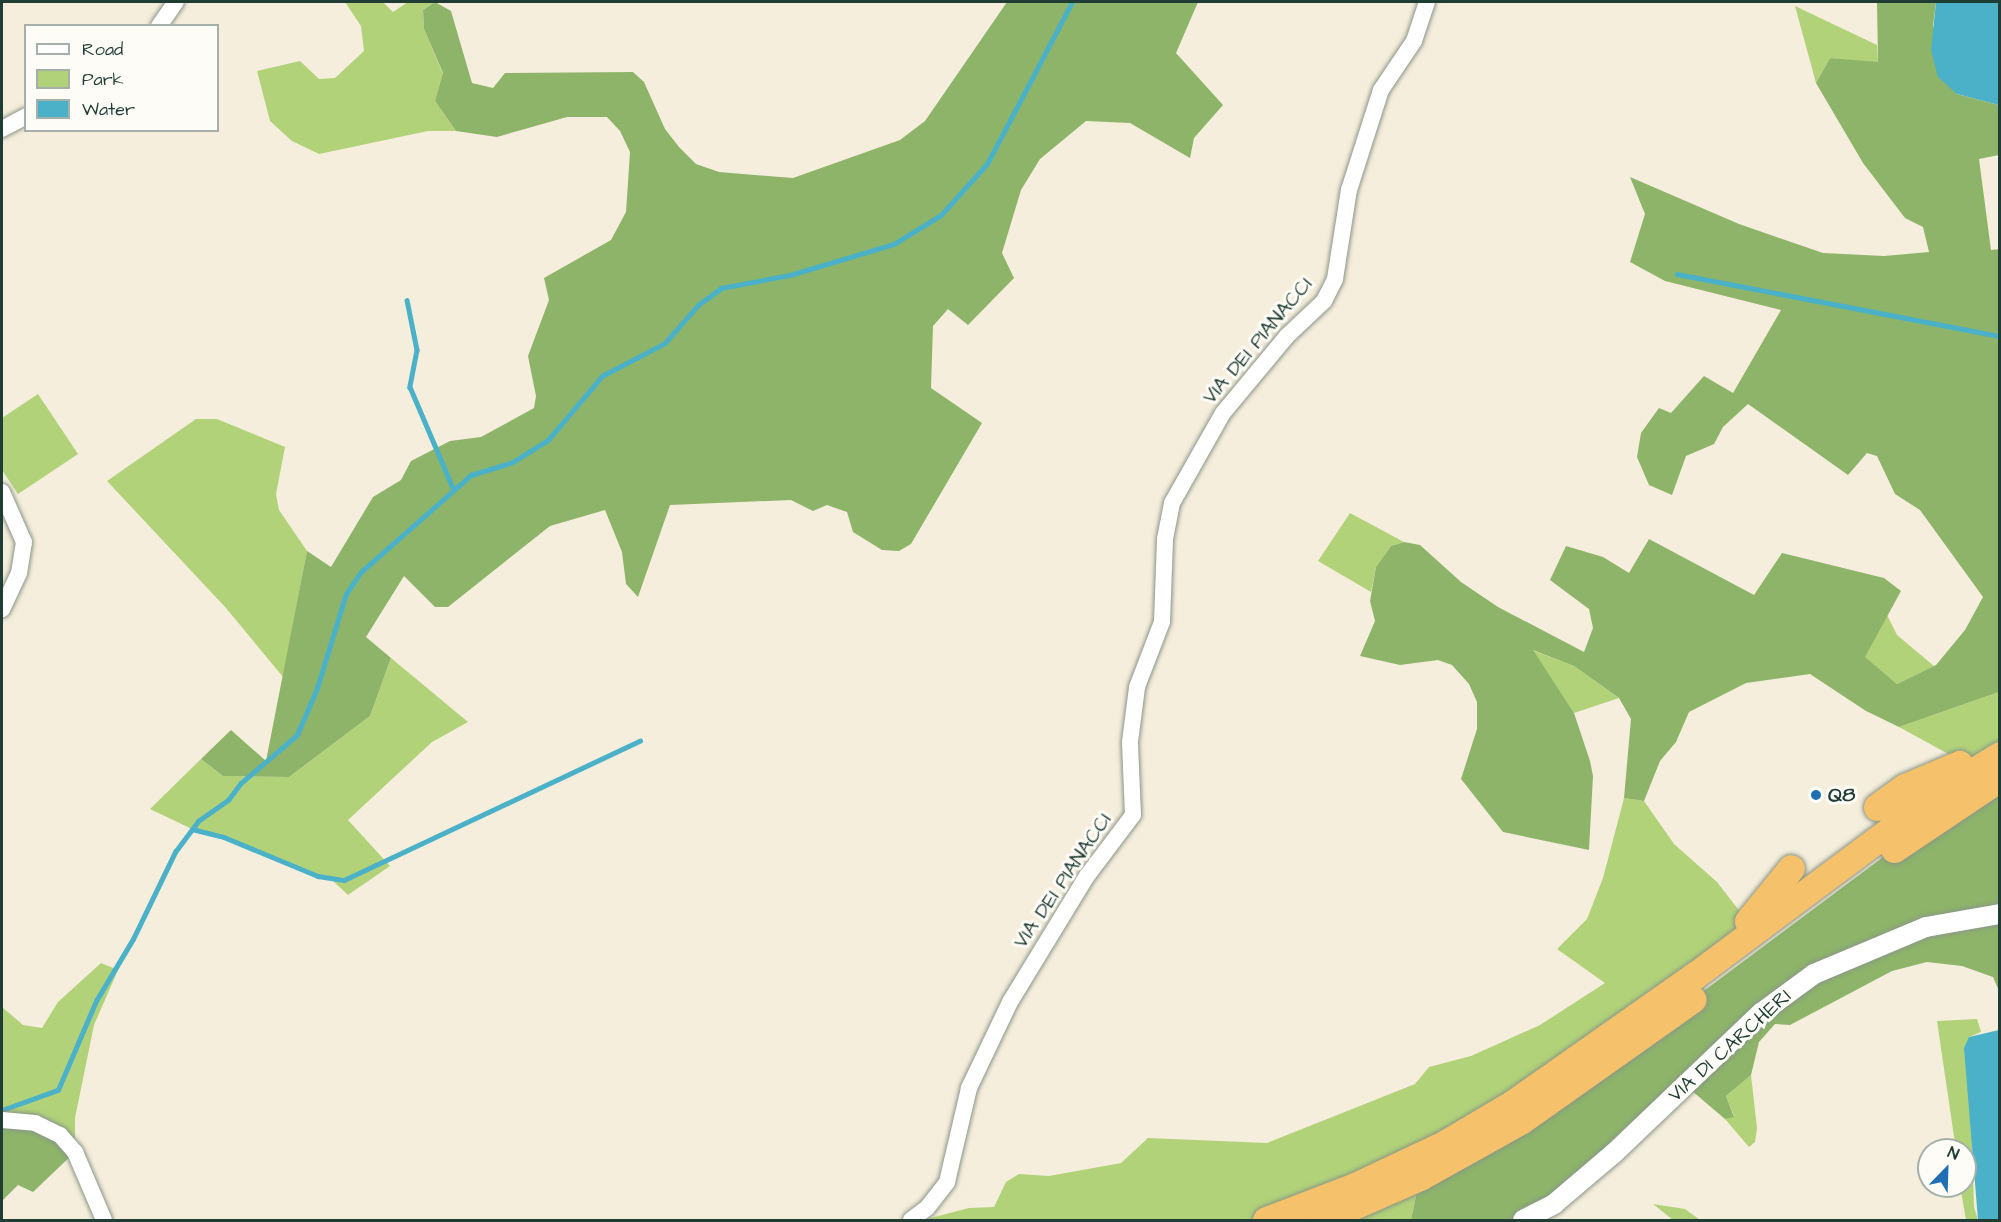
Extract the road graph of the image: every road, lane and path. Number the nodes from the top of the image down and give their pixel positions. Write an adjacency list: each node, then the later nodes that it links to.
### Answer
1 (176, 2): 3 (street)
2 (1427, 2): 17 (street, VIA DEI PIANACCI)
3 (160, 24)
4 (24, 117): 5 (street)
5 (2, 129)
6 (2, 492): 7 (street)
7 (2, 609)
8 (2000, 741): 11 (highway)
9 (2000, 755): 14 (highway)
10 (2000, 778): 19 (highway)
11 (1877, 807)
12 (1791, 868): 14 (highway)
13 (2000, 914): 20 (street, VIA DI CARCHERI)
14 (1713, 960): 18 (highway)
15 (2, 1120): 16 (street)
16 (104, 1221)
17 (911, 1221)
18 (1266, 1221)
19 (1322, 1221)
20 (1523, 1221)

